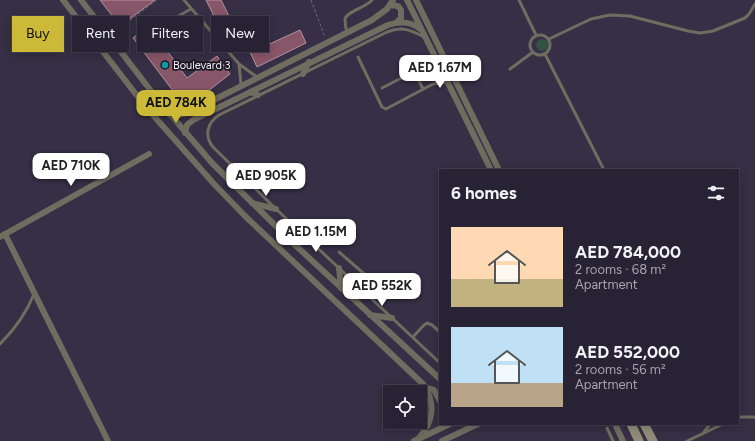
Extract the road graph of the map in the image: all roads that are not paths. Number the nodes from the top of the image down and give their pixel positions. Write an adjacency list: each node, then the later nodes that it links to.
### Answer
1 (63, 0): 56 (street)
2 (82, 0): 34 (street)
3 (184, 0): 10 (lane)
4 (372, 0): 15 (lane)
5 (407, 0): 14 (street)
6 (416, 0): 39 (street)
7 (519, 0): 16 (lane)
8 (392, 3): 13 (street); 15 (street)
9 (755, 4): 18 (lane)
10 (191, 8): 11 (lane); 23 (lane)
11 (177, 16)
12 (167, 22): 12 (lane)
13 (398, 22): 14 (street); 22 (street)
14 (420, 29): 17 (street)
15 (347, 33): 26 (street)
16 (536, 35): 18 (lane); 19 (lane)
17 (424, 37): 25 (lane); 27 (street)
18 (549, 39): 20 (lane)
19 (533, 52): 20 (lane); 24 (lane)
20 (546, 54): 40 (lane)
21 (358, 57): 30 (lane)
22 (309, 62): 25 (street); 31 (street)
23 (239, 64): 26 (lane); 28 (lane)
24 (510, 69)
25 (303, 74): 32 (lane)
26 (256, 77): 28 (street)
27 (447, 82): 30 (lane); 38 (street)
28 (241, 85): 33 (street)
29 (382, 88): 30 (lane)
30 (423, 89)
31 (250, 92): 32 (street); 35 (street)
32 (258, 96): 42 (lane)
33 (185, 114): 34 (street); 35 (street)
34 (170, 115): 36 (street)
35 (189, 123): 36 (street)
36 (185, 133): 41 (street)
37 (149, 154): 43 (street)
38 (490, 169)
39 (499, 169)
40 (604, 169)
41 (252, 203): 42 (street); 46 (street)
42 (276, 209): 45 (lane)
43 (3, 236): 48 (street)
44 (339, 252): 47 (lane)
45 (339, 268): 46 (street); 47 (lane)
46 (341, 288): 49 (street)
47 (362, 290): 50 (lane)
48 (34, 293): 53 (lane); 74 (street)
49 (370, 315): 50 (street); 55 (street)
50 (392, 318): 52 (lane)
51 (439, 331): 52 (lane)
52 (413, 337): 54 (lane)
53 (0, 344)
54 (439, 362)
55 (439, 378)
56 (423, 385)
57 (427, 388): 59 (street)
58 (427, 391): 69 (street)
59 (439, 399)
60 (755, 417): 61 (lane)
61 (739, 418)
62 (448, 425): 73 (street)
63 (476, 425): 75 (street)
64 (615, 425): 77 (street)
65 (631, 425): 78 (main road)
66 (645, 425): 79 (main road)
67 (709, 425): 72 (lane)
68 (721, 425): 72 (lane)
69 (427, 427)
70 (607, 428): 76 (lane)
71 (425, 429): 73 (street)
72 (702, 433): 80 (lane)
73 (416, 440)
74 (108, 441)
75 (442, 441)
76 (613, 441)
77 (623, 441)
78 (639, 441)
79 (653, 441)
80 (687, 441)

